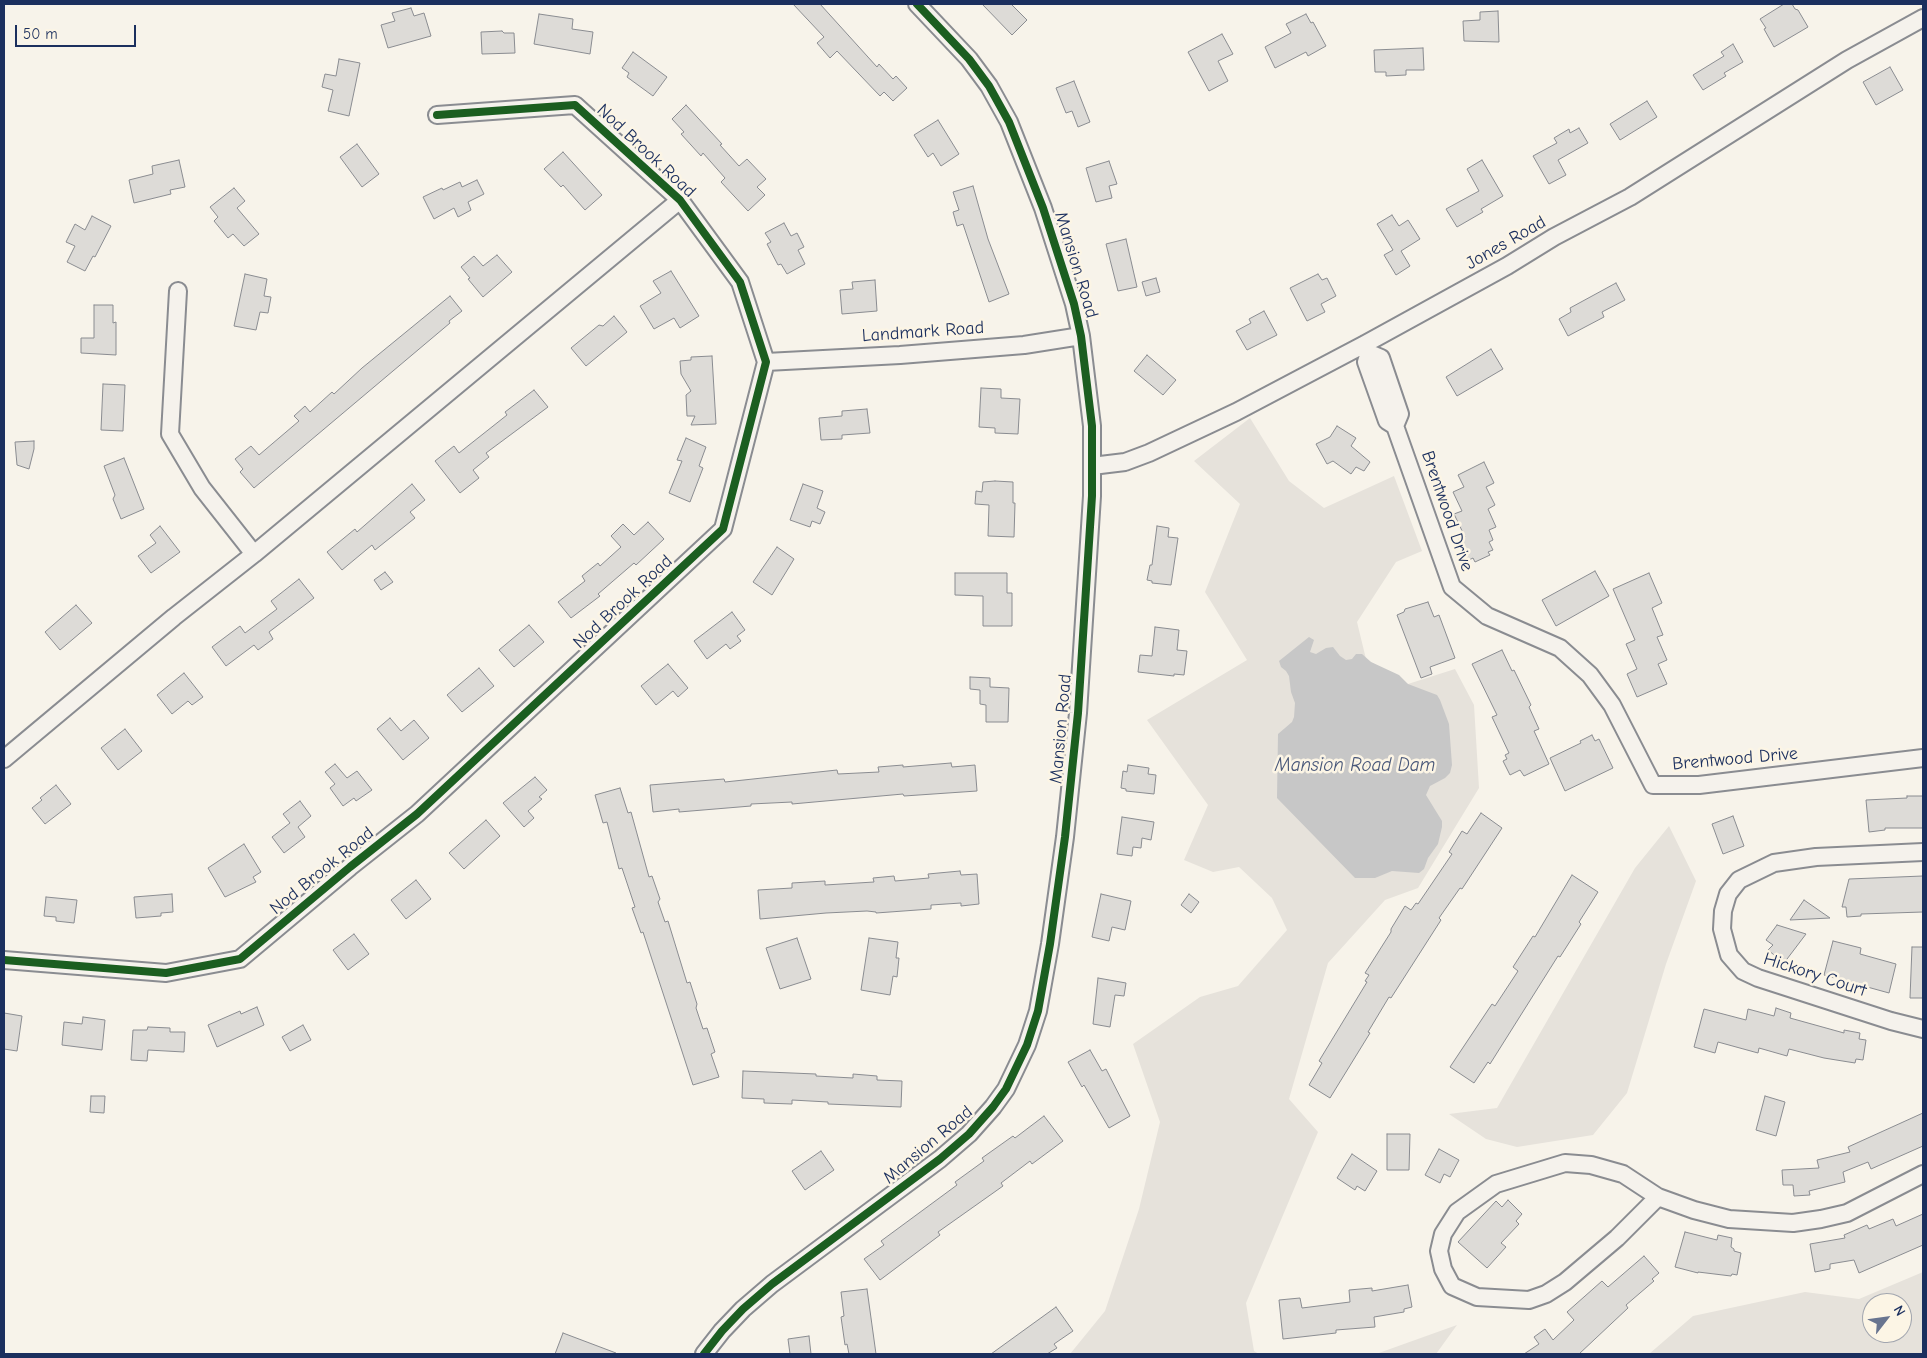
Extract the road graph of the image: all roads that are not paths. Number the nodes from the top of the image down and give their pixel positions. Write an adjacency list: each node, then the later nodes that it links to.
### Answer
1 (917, 4): 6 (street, Mansion Road)
2 (1923, 18): 7 (street, Jones Road)
3 (437, 115): 4 (street, Nod Brook Road)
4 (680, 200): 8 (street, Nod Brook Road); 10 (street, Nod Brook Road)
5 (178, 291): 10 (street)
6 (1081, 336): 8 (street, Landmark Road); 9 (street, Mansion Road)
7 (1367, 349): 9 (street, Jones Road); 11 (street, Brentwood Drive)
8 (766, 362): 14 (street, Nod Brook Road)
9 (1092, 466): 18 (street, Mansion Road)
10 (254, 554): 12 (street, Nod Brook Road)
11 (1923, 758)
12 (4, 759)
13 (1923, 852): 15 (street, Hickory Court)
14 (4, 960)
15 (1923, 1029)
16 (1923, 1174): 17 (street)
17 (1658, 1197): 17 (street)
18 (704, 1354)

